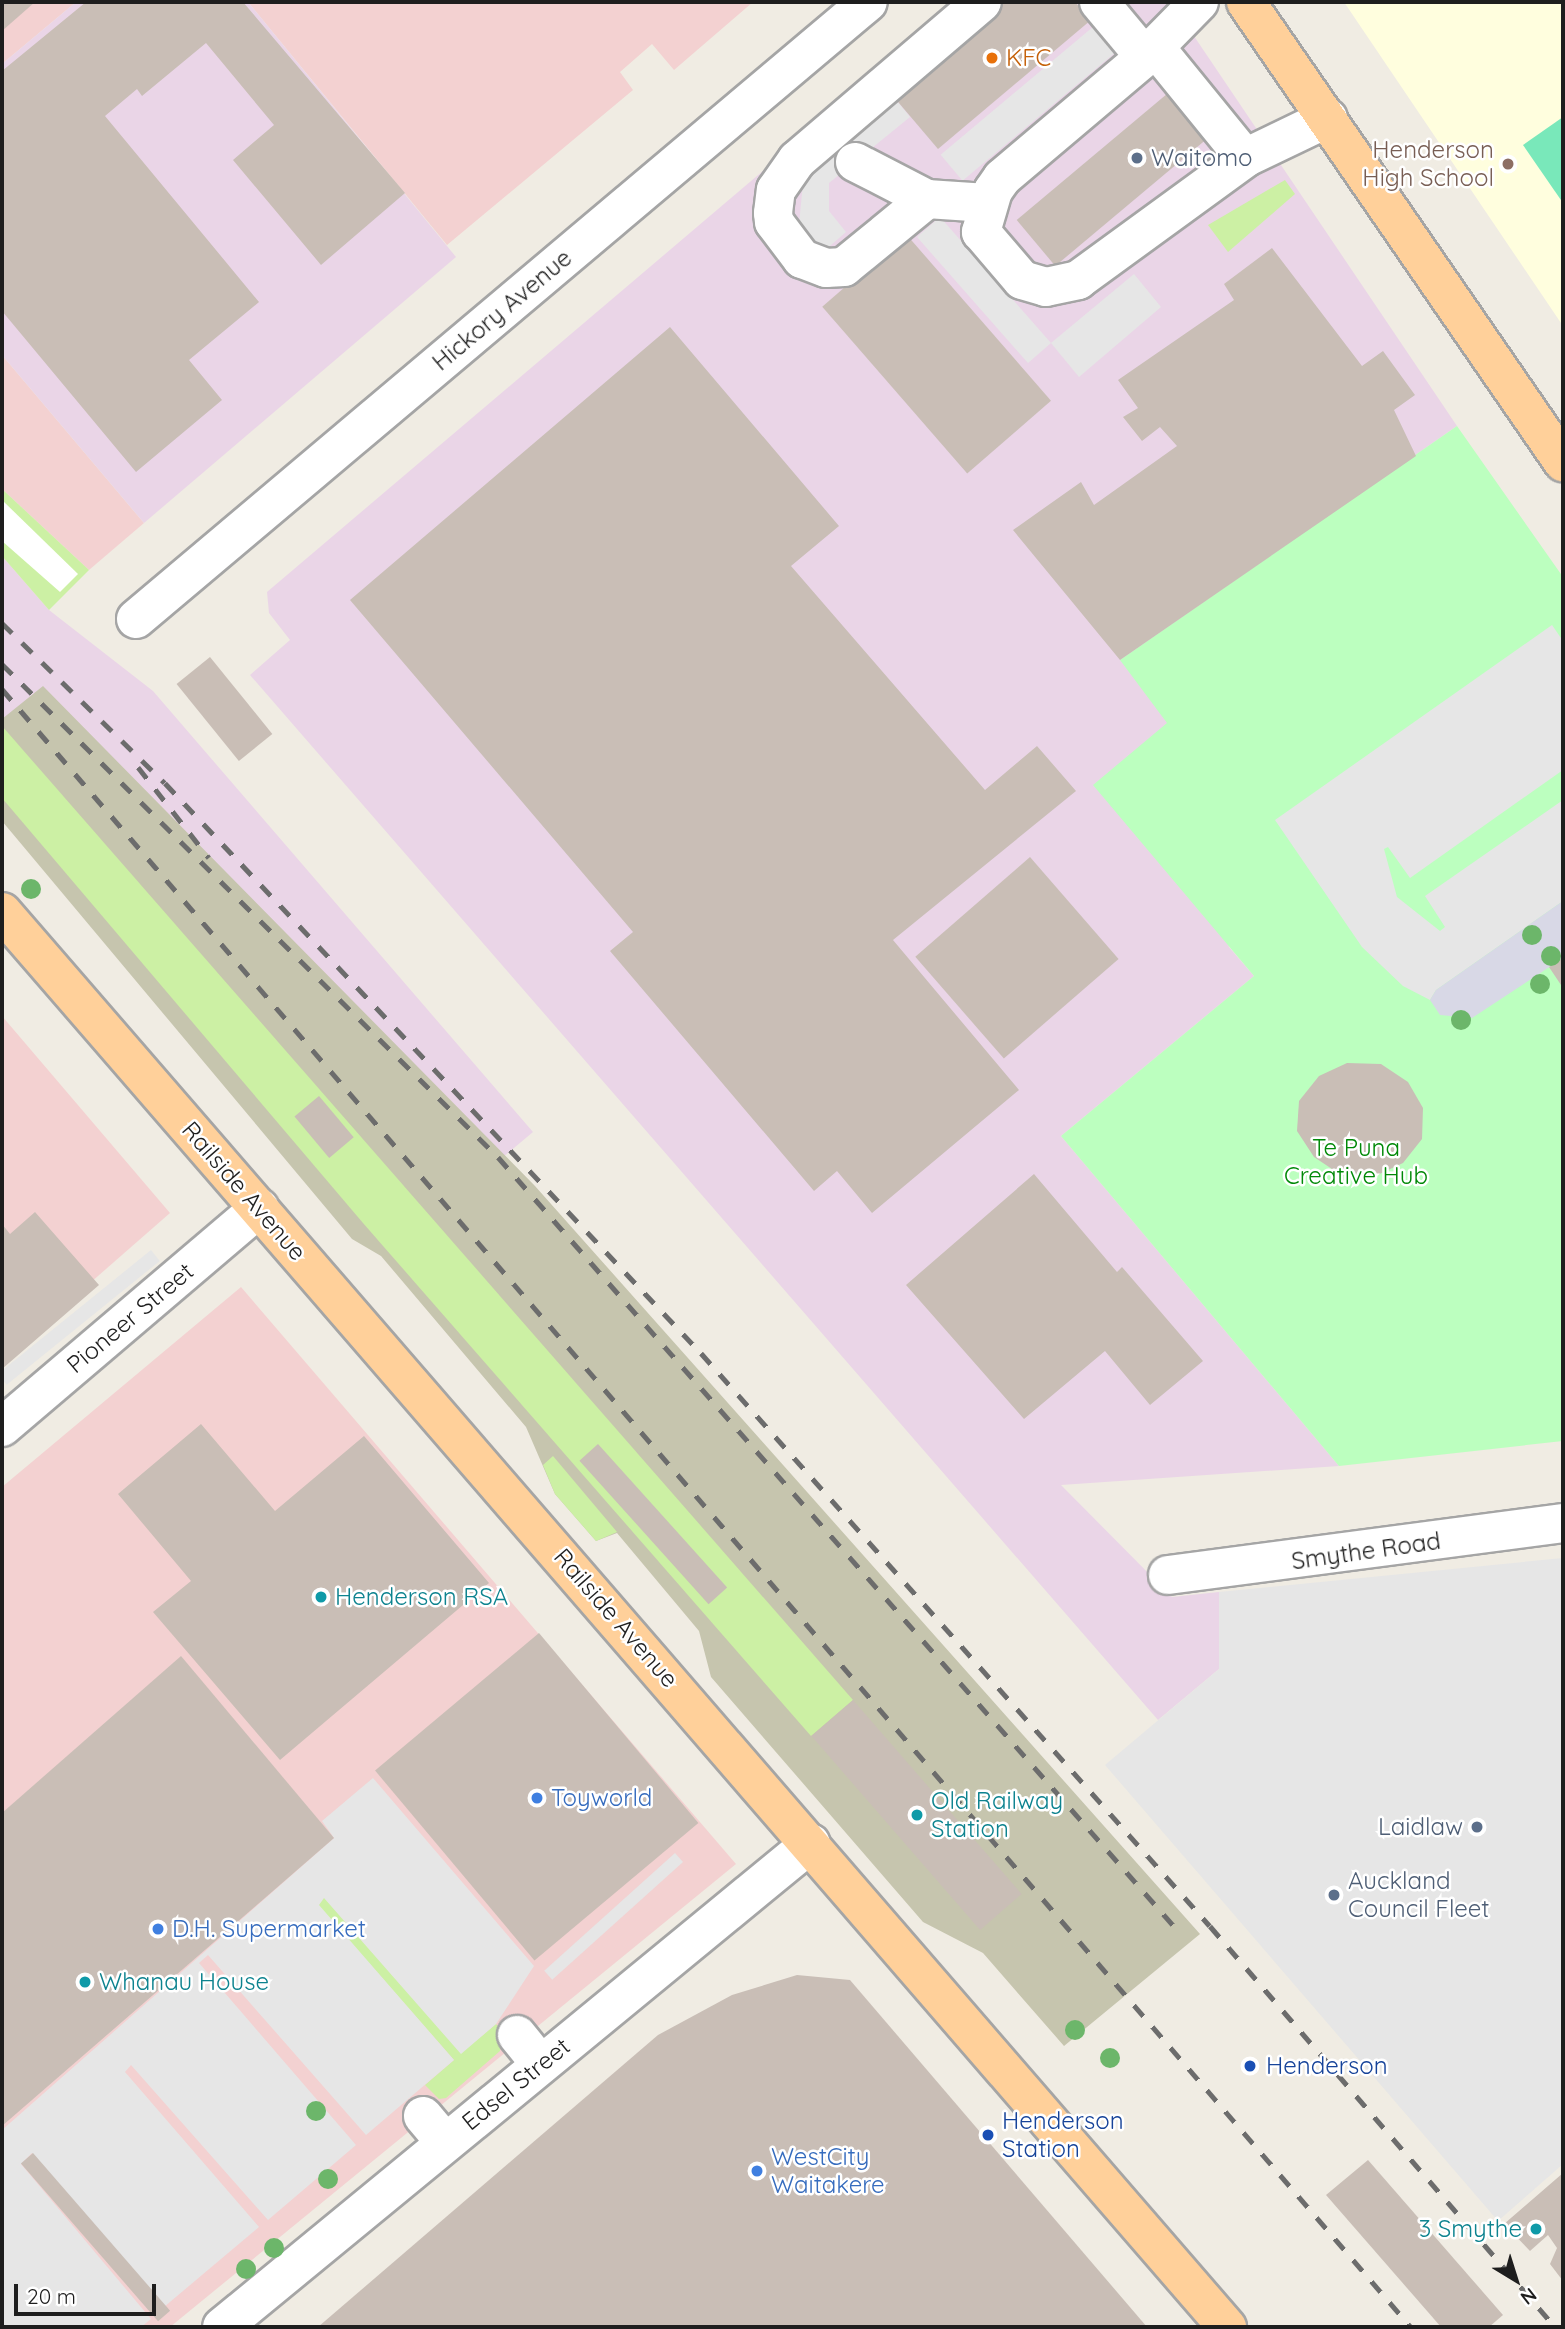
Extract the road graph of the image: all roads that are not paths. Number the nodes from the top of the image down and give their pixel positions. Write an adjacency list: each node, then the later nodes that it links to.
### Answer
1 (867, 2): 13 (street, Hickory Avenue)
2 (982, 2): 10 (street)
3 (1099, 2): 6 (street)
4 (1199, 2): 6 (street)
5 (1246, 2): 7 (main road)
6 (1149, 51): 8 (street); 11 (street)
7 (1328, 118): 8 (street); 12 (main road)
8 (1245, 158): 11 (street)
9 (855, 162): 10 (street)
10 (927, 200): 11 (street)
11 (987, 203)
12 (1563, 462)
13 (136, 620)
14 (2, 912): 15 (main road, Railside Avenue)
15 (259, 1208): 16 (street, Pioneer Street); 19 (main road, Railside Avenue)
16 (2, 1427)
17 (1563, 1523): 18 (street, Smythe Road)
18 (1168, 1575)
19 (811, 1843): 20 (street, Edsel Street); 21 (main road, Railside Avenue)
20 (222, 2327)
21 (1227, 2327)

